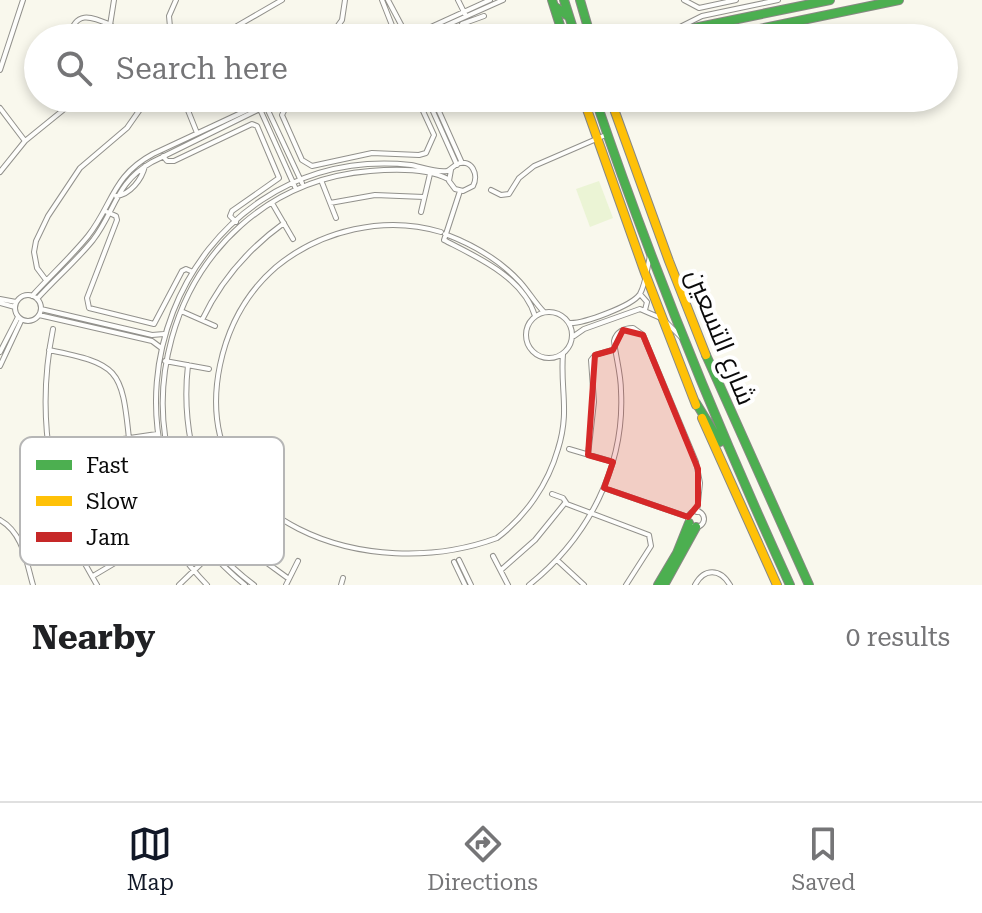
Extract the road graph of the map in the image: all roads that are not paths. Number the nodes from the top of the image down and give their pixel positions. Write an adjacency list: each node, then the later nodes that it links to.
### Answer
1 (23, 0): 39 (street)
2 (114, 0): 24 (street)
3 (176, 0): 25 (street)
4 (282, 0): 26 (street)
5 (345, 0): 27 (street)
6 (382, 0): 28 (street)
7 (388, 0): 29 (street)
8 (458, 0): 19 (street)
9 (490, 0): 19 (street)
10 (503, 0): 19 (street)
11 (564, 0): 21 (main road)
12 (684, 0): 13 (street)
13 (736, 0)
14 (778, 0): 36 (street)
15 (830, 0): 37 (main road)
16 (899, 0): 38 (main road)
17 (553, 3): 21 (main road); 33 (main road)
18 (583, 3): 35 (main road)
19 (465, 14): 30 (street); 31 (street)
20 (484, 16): 32 (street)
21 (569, 17): 34 (main road)
22 (75, 24): 23 (street)
23 (109, 24)
24 (111, 24)
25 (170, 24)
26 (241, 24)
27 (339, 24)
28 (393, 24)
29 (401, 24)
30 (440, 24)
31 (445, 24)
32 (462, 24)
33 (560, 24)
34 (571, 24)
35 (588, 24)
36 (688, 24)
37 (717, 24)
38 (783, 24)
39 (0, 70)
40 (0, 108): 59 (street)
41 (61, 112): 59 (street)
42 (138, 112): 88 (street)
43 (189, 112): 55 (street)
44 (248, 112): 53 (street)
45 (265, 112): 60 (street)
46 (266, 112): 71 (street)
47 (284, 112): 62 (street)
48 (423, 112): 62 (street)
49 (436, 112): 64 (street)
50 (588, 112): 58 (main road)
51 (600, 112): 56 (main road, شارع التسعين)
52 (615, 112): 135 (main road, شارع التسعين)
53 (238, 117): 54 (street); 55 (street)
54 (223, 127): 57 (street); 63 (street)
55 (197, 133): 88 (street)
56 (608, 134): 58 (street); 85 (main road, شارع التسعين)
57 (227, 136): 61 (street); 63 (street)
58 (596, 138): 73 (street); 87 (main road)
59 (25, 141): 67 (street)
60 (278, 147): 61 (street); 72 (street)
61 (269, 151): 81 (street)
62 (372, 153): 65 (street)
63 (163, 156): 78 (street)
64 (459, 164): 66 (street); 74 (street)
65 (373, 165): 66 (street); 71 (street)
66 (451, 170): 70 (street)
67 (0, 172)
68 (430, 174): 69 (street); 70 (street); 75 (street)
69 (321, 180): 71 (street); 77 (street)
70 (449, 181): 74 (street)
71 (302, 184): 72 (street)
72 (295, 187): 76 (street); 81 (street)
73 (491, 190)
74 (460, 191): 83 (street)
75 (424, 197): 77 (street); 79 (street)
76 (272, 203): 82 (street); 97 (street)
77 (330, 203): 80 (street)
78 (107, 212): 90 (street); 103 (street)
79 (421, 212)
80 (336, 218)
81 (236, 222): 86 (street)
82 (284, 223): 84 (street); 106 (street)
83 (443, 233): 100 (street); 102 (street); 130 (street)
84 (293, 239)
85 (650, 255): 87 (street); 113 (main road, شارع التسعين)
86 (193, 272): 94 (street); 103 (street)
87 (645, 273): 89 (street); 105 (main road)
88 (46, 280): 90 (street)
89 (640, 294): 92 (street); 99 (street)
90 (35, 297): 93 (street); 95 (street)
91 (0, 301): 93 (street)
92 (634, 301): 96 (street); 98 (street)
93 (15, 304): 104 (street)
94 (174, 307): 97 (street); 111 (street)
95 (41, 309): 101 (street); 109 (street)
96 (637, 309): 98 (street); 99 (street)
97 (180, 310): 106 (street); 119 (street)
98 (620, 310): 107 (street); 112 (street)
99 (645, 310): 105 (street)
100 (544, 312): 102 (street); 107 (street)
101 (39, 315): 104 (street); 114 (street)
102 (535, 316): 118 (street)
103 (122, 317): 109 (street)
104 (20, 319): 117 (street); 121 (street)
105 (663, 319): 113 (street); 123 (main road)
106 (202, 320): 108 (street)
107 (569, 323): 112 (street)
108 (215, 326)
109 (119, 327): 111 (street)
110 (53, 329): 116 (street)
111 (164, 334): 114 (street)
112 (572, 338): 118 (street)
113 (682, 339): 134 (main road, شارع التسعين)
114 (161, 348): 124 (street)
115 (615, 349): 132 (street); 133 (street); 142 (street)
116 (49, 350): 125 (street); 126 (street)
117 (0, 352)
118 (560, 355): 147 (street)
119 (165, 361): 120 (street); 124 (street)
120 (188, 365): 122 (street); 129 (street)
121 (0, 366)
122 (209, 369)
123 (696, 403): 134 (main road); 183 (main road)
124 (160, 434): 127 (street); 128 (street)
125 (47, 437)
126 (132, 437)
127 (139, 437)
128 (161, 437)
129 (189, 437)
130 (221, 437)
131 (569, 449): 132 (street)
132 (588, 455): 133 (street)
133 (613, 462): 138 (street)
134 (732, 462): 136 (main road, شارع التسعين)
135 (755, 470): 136 (main road); 137 (main road, شارع التسعين)
136 (739, 477): 139 (main road, شارع التسعين)
137 (762, 485): 139 (main road); 185 (main road, شارع التسعين)
138 (604, 488): 143 (street); 145 (street)
139 (747, 493): 184 (main road, شارع التسعين)
140 (552, 494): 141 (street)
141 (565, 503): 143 (street); 163 (street)
142 (697, 512): 145 (street); 145 (street)
143 (591, 514): 150 (street); 179 (street)
144 (0, 520): 146 (street)
145 (691, 522): 180 (main road)
146 (20, 543)
147 (481, 549)
148 (468, 556): 152 (street)
149 (493, 556): 163 (street)
150 (557, 560): 177 (street); 178 (street)
151 (298, 561): 166 (street)
152 (456, 561): 161 (street); 175 (street)
153 (27, 565): 167 (street)
154 (87, 565): 164 (street)
155 (112, 565): 164 (street)
156 (190, 565): 162 (street)
157 (199, 565): 162 (street)
158 (224, 565): 171 (street)
159 (233, 565): 172 (street)
160 (270, 565): 166 (street)
161 (444, 566)
162 (193, 570): 169 (street); 170 (street)
163 (501, 570): 176 (street)
164 (92, 577): 168 (street)
165 (343, 578): 174 (street)
166 (289, 579): 173 (street)
167 (33, 585)
168 (97, 585)
169 (179, 585)
170 (207, 585)
171 (245, 585)
172 (254, 585)
173 (286, 585)
174 (341, 585)
175 (468, 585)
176 (508, 585)
177 (529, 585)
178 (584, 585)
179 (626, 585)
180 (661, 585)
181 (695, 585): 182 (street)
182 (730, 585)
183 (777, 585)
184 (790, 585)
185 (809, 585)

